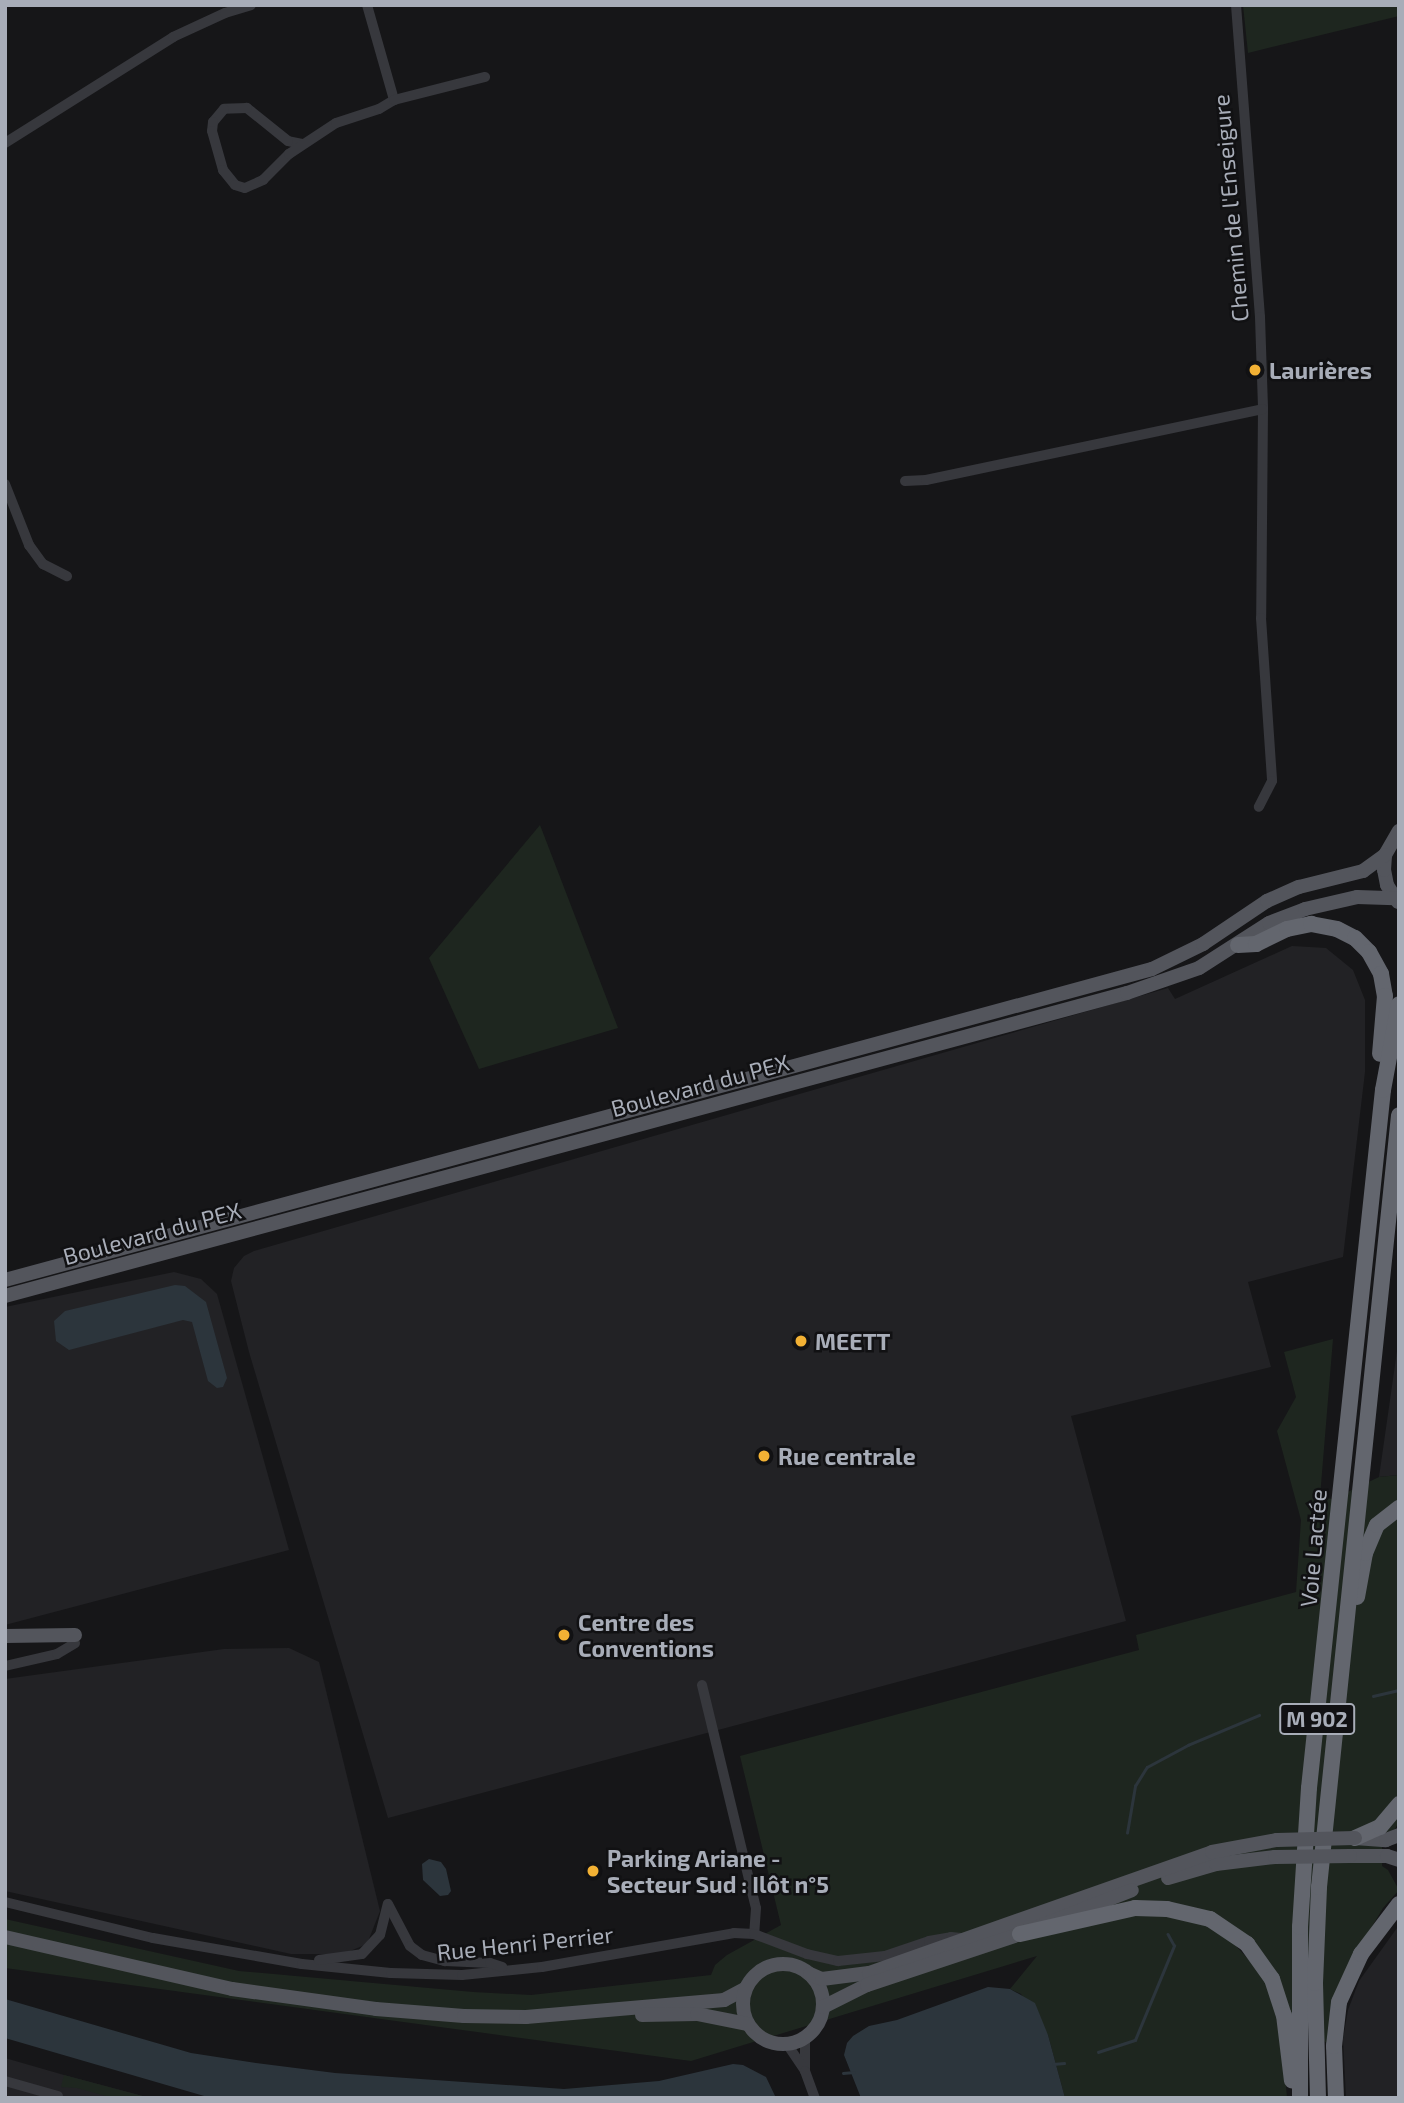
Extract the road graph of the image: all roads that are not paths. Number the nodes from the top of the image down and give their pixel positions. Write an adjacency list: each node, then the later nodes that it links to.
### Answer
1 (251, 5): 6 (street)
2 (367, 5): 5 (street)
3 (1236, 5): 8 (street, Chemin de l'Enseigure)
4 (485, 77): 5 (street)
5 (394, 100): 7 (street)
6 (5, 143)
7 (302, 144): 7 (street)
8 (1263, 409): 9 (street); 12 (street, Chemin de l'Enseigure)
9 (905, 481)
10 (5, 484): 11 (street)
11 (67, 576)
12 (1259, 807)
13 (1399, 831): 14 (main road)
14 (1385, 855): 15 (main road); 20 (main road, Boulevard du PEX)
15 (1397, 900): 16 (main road, Boulevard du PEX)
16 (1238, 945): 19 (highway); 21 (main road, Boulevard du PEX)
17 (1399, 1004): 19 (highway, Voie Lactée / M 902)
18 (1399, 1115): 23 (highway, Voie Lactée / M 902)
19 (1374, 1166): 51 (highway, Voie Lactée / M 902)
20 (5, 1280)
21 (5, 1296)
22 (1399, 1508): 23 (highway)
23 (1345, 1616): 52 (highway, Voie Lactée / M 902)
24 (5, 1636): 25 (main road)
25 (75, 1639): 26 (street)
26 (5, 1666)
27 (702, 1685): 34 (street)
28 (1399, 1804): 30 (highway)
29 (1399, 1835): 30 (main road)
30 (1355, 1838): 37 (main road, bridge)
31 (1399, 1860): 35 (main road, bridge)
32 (5, 1902): 38 (street, Rue Henri Perrier)
33 (1399, 1904): 53 (highway)
34 (754, 1934): 37 (street, Rue Henri Perrier); 39 (street, Rue Henri Perrier)
35 (1020, 1934): 42 (main road); 51 (highway)
36 (5, 1937): 43 (main road)
37 (961, 1938): 40 (main road)
38 (278, 1960): 39 (street, Rue Henri Perrier); 39 (street)
39 (506, 1969)
40 (810, 1974): 41 (main road); 42 (main road)
41 (745, 1989): 43 (main road); 44 (main road)
42 (823, 2007): 45 (main road)
43 (572, 2013): 44 (main road)
44 (748, 2024): 46 (main road)
45 (805, 2037): 46 (main road); 47 (street)
46 (787, 2044): 47 (street)
47 (805, 2071): 50 (street)
48 (5, 2081): 49 (street)
49 (58, 2096)
50 (815, 2098)
51 (1298, 2098)
52 (1318, 2098)
53 (1336, 2098)

